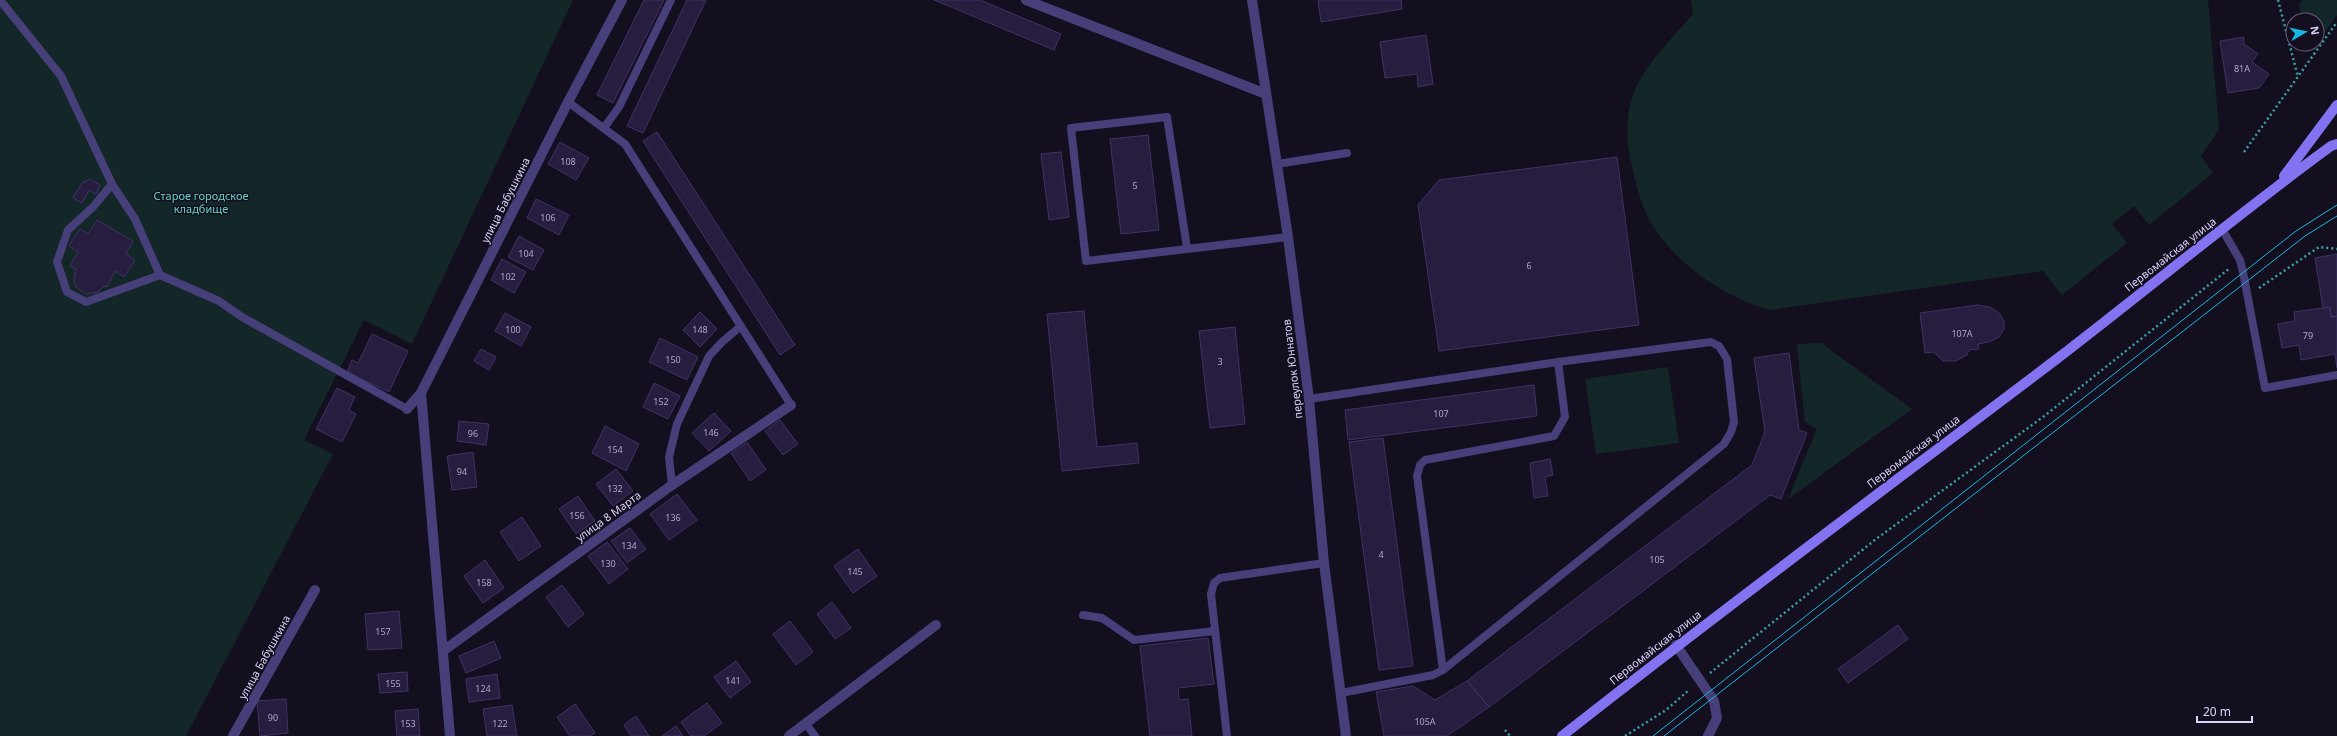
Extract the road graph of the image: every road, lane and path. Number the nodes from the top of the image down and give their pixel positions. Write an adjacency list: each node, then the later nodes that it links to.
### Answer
1 (0, 0): 17 (lane)
2 (622, 0): 10 (street, улица Бабушкина)
3 (671, 0): 12 (lane)
4 (1026, 0): 9 (street)
5 (1252, 0): 9 (street, переулок Юннатов)
6 (2278, 0): 8 (path)
7 (2337, 22): 8 (path)
8 (2298, 77): 14 (path)
9 (1266, 94): 16 (street, переулок Юннатов)
10 (568, 102): 12 (lane); 29 (street, улица Бабушкина)
11 (2337, 105): 18 (main road, Первомайская улица)
12 (604, 128): 26 (lane)
13 (2337, 144): 18 (main road, Первомайская улица)
14 (2244, 152)
15 (1347, 153): 16 (lane)
16 (1277, 164): 20 (street, переулок Юннатов)
17 (112, 184): 24 (lane); 24 (lane)
18 (2278, 184): 19 (main road, Первомайская улица)
19 (2222, 229): 23 (lane); 39 (main road, Первомайская улица)
20 (1288, 237): 21 (lane); 30 (street, переулок Юннатов)
21 (1187, 248): 21 (lane)
22 (2337, 249): 25 (path)
23 (2240, 260): 25 (lane); 42 (path)
24 (160, 275): 32 (lane)
25 (2248, 296): 28 (lane)
26 (741, 326): 31 (lane); 33 (lane)
27 (1558, 362): 30 (lane); 41 (lane); 41 (lane)
28 (2337, 375)
29 (421, 393): 32 (street, улица Бабушкина); 40 (street)
30 (1309, 400): 34 (street, переулок Юннатов)
31 (791, 405): 33 (street, улица 8 Марта)
32 (407, 409)
33 (672, 485): 40 (street, улица 8 Марта)
34 (1324, 562): 38 (lane); 43 (street, переулок Юннатов)
35 (315, 590): 46 (street, улица Бабушкина)
36 (1083, 615): 38 (lane)
37 (936, 625): 44 (street)
38 (1215, 631): 50 (lane)
39 (1676, 646): 42 (street); 53 (main road, Первомайская улица)
40 (442, 651): 47 (street)
41 (1443, 670): 43 (lane)
42 (1700, 680): 54 (path); 55 (street)
43 (1341, 693): 51 (street, переулок Юннатов)
44 (805, 724): 48 (street); 49 (lane)
45 (1505, 730): 52 (path)
46 (233, 736)
47 (450, 736)
48 (789, 736)
49 (815, 736)
50 (1227, 736)
51 (1346, 736)
52 (1510, 736)
53 (1562, 736)
54 (1625, 736)
55 (1708, 736)

